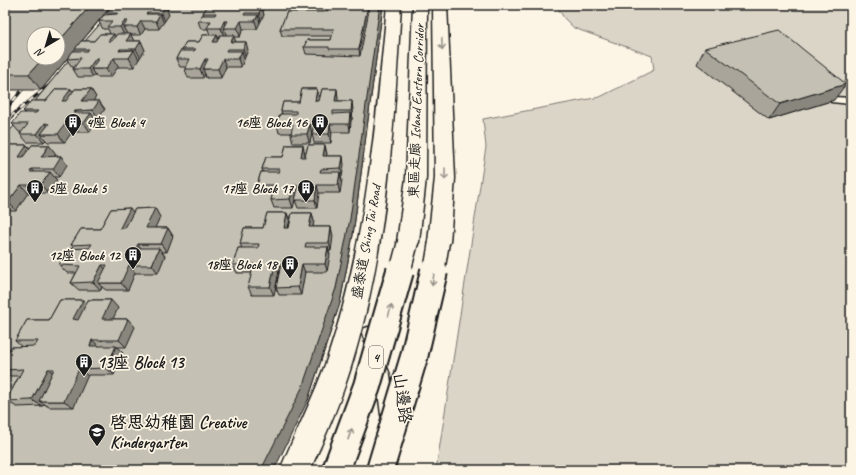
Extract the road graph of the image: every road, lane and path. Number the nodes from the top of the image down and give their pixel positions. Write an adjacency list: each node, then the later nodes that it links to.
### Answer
1 (394, 5): 7 (main road, 盛泰道 Shing Tai Road)
2 (420, 5): 8 (main road, 東區走廊 Island Eastern Corridor / 4, one-way to 2, bridge)
3 (440, 5): 9 (main road, 東區走廊 Island Eastern Corridor, one-way to 9, bridge)
4 (834, 100): 5 (lane)
5 (851, 101)
6 (368, 333): 10 (lane, 山邊路)
7 (295, 470)
8 (336, 470)
9 (380, 470)
10 (390, 470)

